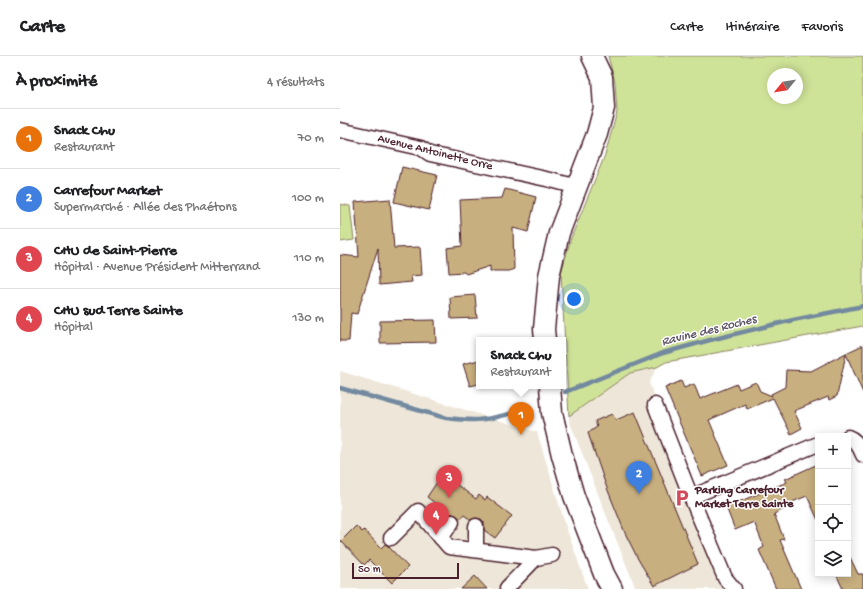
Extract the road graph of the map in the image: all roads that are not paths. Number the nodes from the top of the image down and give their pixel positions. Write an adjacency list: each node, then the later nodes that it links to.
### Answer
1 (592, 56): 3 (main road)
2 (340, 130): 3 (street, Avenue Antoinette Orre)
3 (577, 188): 4 (main road)
4 (545, 337)
5 (550, 389): 18 (main road)
6 (655, 405): 10 (street)
7 (851, 438): 9 (street)
8 (815, 445): 10 (street)
9 (863, 455)
10 (691, 498): 20 (street)
11 (452, 522): 14 (street)
12 (476, 526): 15 (street)
13 (390, 538): 14 (street)
14 (441, 538): 15 (street)
15 (476, 550): 17 (street)
16 (552, 555): 17 (street)
17 (536, 558): 19 (street)
18 (608, 584)
19 (507, 588)
20 (734, 589)

